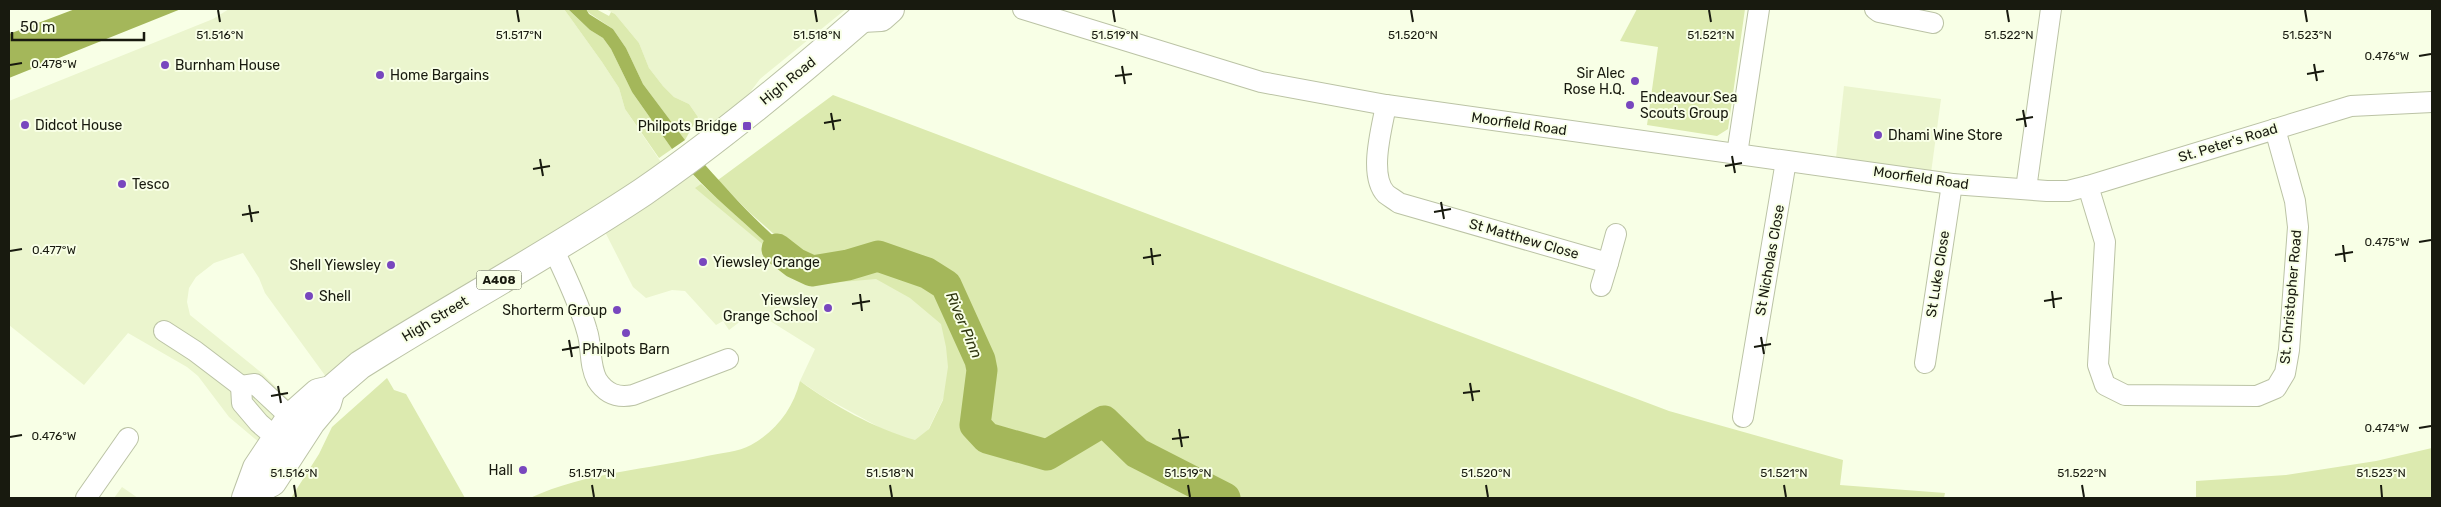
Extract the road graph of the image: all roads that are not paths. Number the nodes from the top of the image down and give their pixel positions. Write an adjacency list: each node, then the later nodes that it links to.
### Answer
1 (890, 9): 6 (main road)
2 (1023, 9): 9 (street, Moorfield Road)
3 (1759, 9): 11 (street)
4 (1875, 9): 7 (street)
5 (2051, 9): 16 (street)
6 (863, 13): 13 (main road, High Road / A408)
7 (1933, 23)
8 (2432, 102): 10 (street, St. Peter's Road)
9 (1386, 105): 11 (street, Moorfield Road); 19 (street, St Matthew Close)
10 (2275, 129): 15 (street, St. Peter's Road); 15 (street, St. Christopher Road)
11 (1737, 154): 12 (street, Moorfield Road)
12 (1786, 161): 14 (street, Moorfield Road); 24 (street, St Nicholas Close)
13 (669, 172): 18 (main road, High Street / A408)
14 (1952, 184): 16 (street, Moorfield Road); 23 (street, St Luke Close)
15 (2088, 186): 16 (street, St. Peter's Road)
16 (2026, 189)
17 (1616, 234): 19 (street)
18 (553, 248): 22 (street); 25 (main road, High Street / A408)
19 (1608, 263): 20 (street)
20 (1601, 286)
21 (164, 331): 25 (street)
22 (728, 359)
23 (1925, 363)
24 (1743, 417)
25 (291, 434): 27 (main road, High Street / A408)
26 (128, 438): 28 (street)
27 (247, 496)
28 (86, 498)

